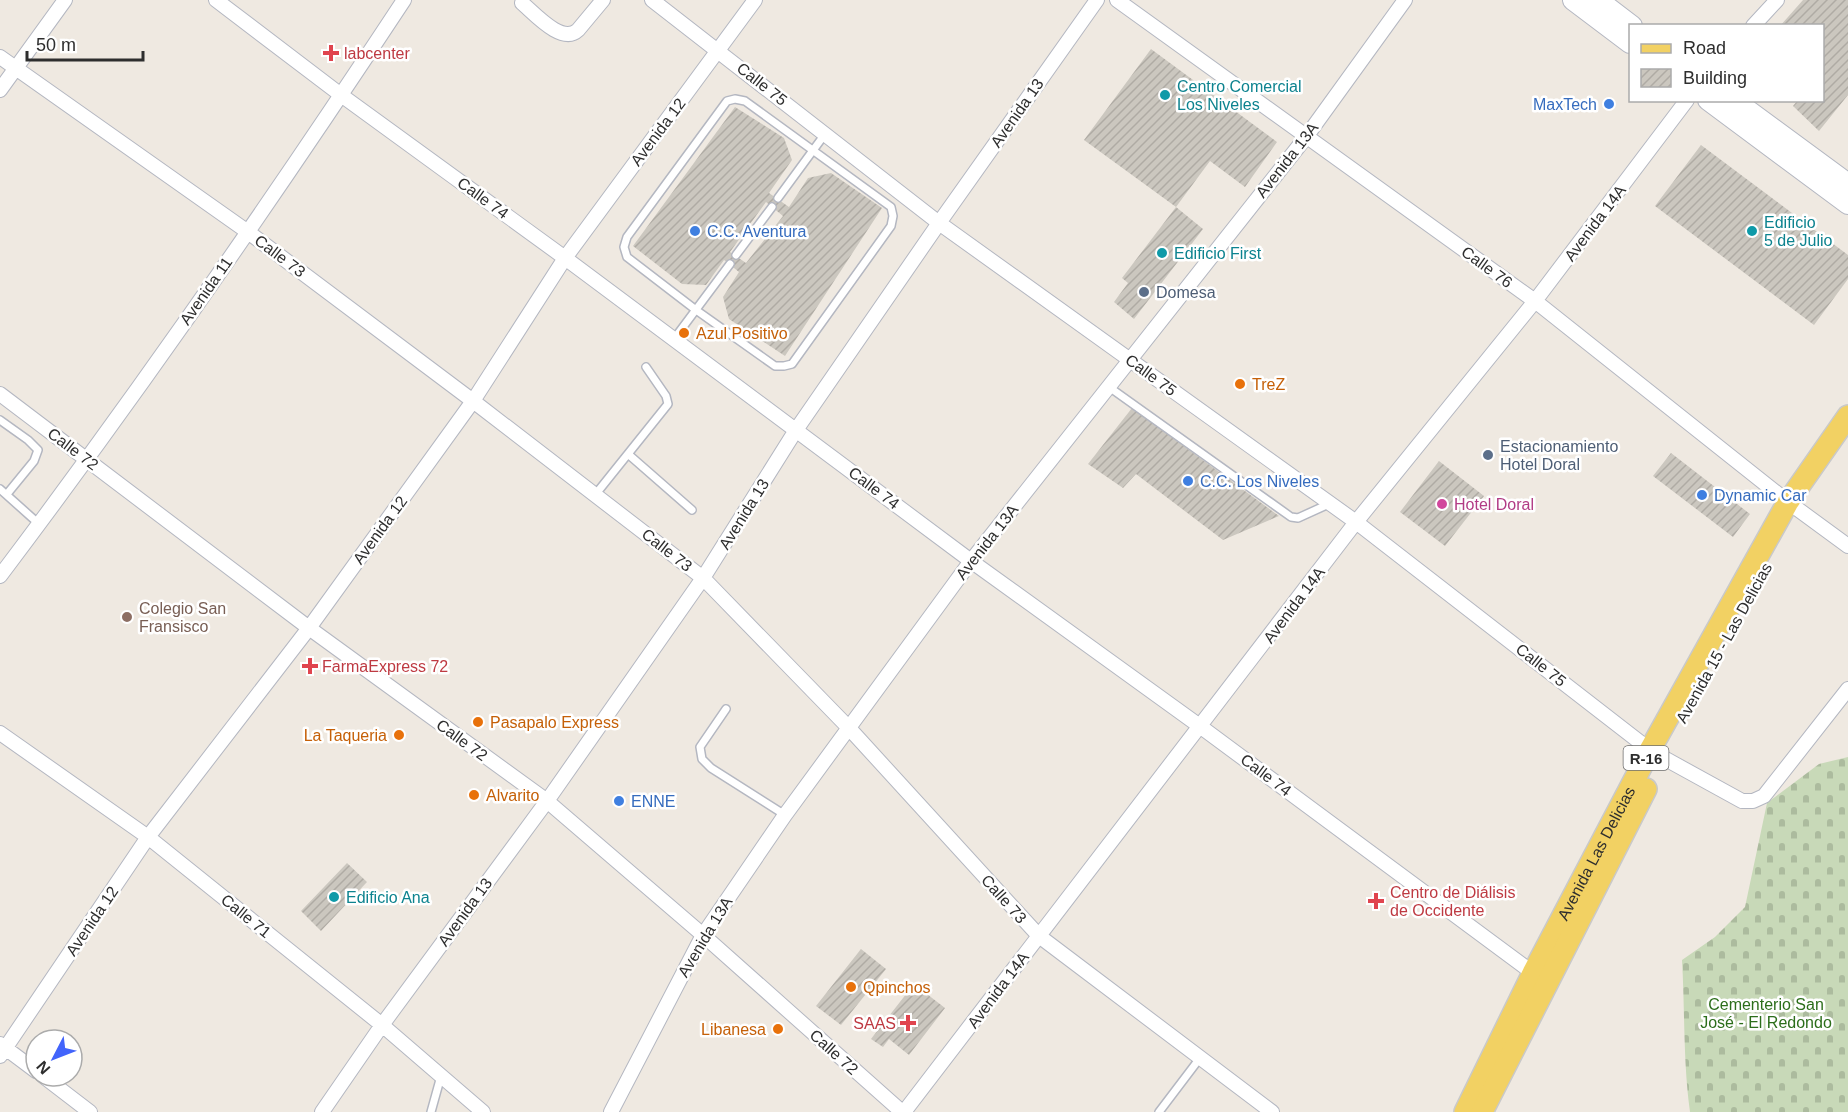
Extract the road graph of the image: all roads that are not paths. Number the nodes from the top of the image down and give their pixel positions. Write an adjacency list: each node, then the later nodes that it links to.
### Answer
1 (64, 0): 19 (street)
2 (216, 0): 21 (street, Calle 74)
3 (404, 0): 21 (street, Avenida 11)
4 (603, 0): 13 (street)
5 (652, 0): 17 (street, Calle 75)
6 (754, 0): 17 (street, Avenida 12)
7 (1097, 0): 32 (street, Avenida 13)
8 (1117, 0): 26 (street, Calle 76)
9 (1406, 0): 26 (street, Avenida 13A)
10 (1573, 0): 16 (main road)
11 (1598, 0): 14 (main road)
12 (1777, 0): 15 (street)
13 (522, 3)
14 (1629, 24)
15 (1755, 24)
16 (1629, 42)
17 (719, 51): 25 (street, Calle 75); 35 (street, Avenida 12)
18 (0, 57): 19 (street, Calle 73)
19 (16, 68): 20 (street); 33 (street, Calle 73)
20 (0, 90)
21 (341, 95): 33 (street, Avenida 11); 35 (street, Calle 74)
22 (1685, 102): 37 (street, Avenida 14A)
23 (1711, 102): 30 (main road)
24 (1737, 102): 28 (main road)
25 (825, 134): 27 (lane); 32 (street, Calle 75)
26 (1306, 137): 37 (street, Calle 76); 40 (street, Avenida 13A)
27 (813, 149): 29 (lane); 38 (lane); 38 (lane)
28 (1848, 184)
29 (778, 198)
30 (1848, 204)
31 (772, 207): 34 (lane)
32 (939, 223): 40 (street, Calle 75); 47 (street, Avenida 13)
33 (248, 232): 44 (street, Calle 73); 50 (street, Avenida 11)
34 (736, 255)
35 (565, 258): 39 (street, Calle 74); 44 (street, Avenida 12)
36 (730, 264): 38 (lane)
37 (1535, 302): 55 (street, Calle 76); 57 (street, Avenida 14A)
38 (696, 310): 39 (lane)
39 (674, 340): 47 (street, Calle 74)
40 (1130, 360): 42 (street, Avenida 13A); 54 (street, Calle 75)
41 (646, 367): 49 (lane)
42 (1109, 387): 54 (lane); 60 (street, Avenida 13A)
43 (0, 394): 50 (street, Calle 72)
44 (473, 401): 53 (street, Calle 73); 63 (street, Avenida 12)
45 (1848, 416): 55 (main road, Avenida Las Delicias / R-16)
46 (0, 420): 52 (lane)
47 (796, 430): 60 (street, Calle 74); 62 (street, Avenida 13)
48 (1848, 439): 55 (main road, R-16)
49 (628, 454): 53 (lane); 56 (lane)
50 (88, 460): 58 (street, Avenida 11); 63 (street, Calle 72)
51 (0, 489): 52 (lane)
52 (7, 494): 58 (lane)
53 (595, 495): 62 (street, Calle 73)
54 (1331, 503): 57 (street, Calle 75)
55 (1793, 505): 59 (street, Calle 76); 69 (main road, Avenida Las Delicias / R-16)
56 (692, 510)
57 (1356, 522): 67 (street, Avenida 14A); 69 (street, Calle 75)
58 (39, 524): 61 (street, Avenida 11)
59 (1848, 546)
60 (972, 561): 66 (street, Avenida 13A); 67 (street, Calle 74)
61 (0, 576)
62 (703, 578): 66 (street, Calle 73); 70 (street, Avenida 13)
63 (309, 628): 70 (street, Calle 72); 72 (street, Avenida 12)
64 (1848, 689): 69 (street, Calle 75)
65 (726, 709): 71 (lane)
66 (848, 727): 71 (street, Avenida 13A); 74 (street, Calle 73)
67 (1201, 727): 74 (street, Avenida 14A); 75 (street, Calle 74)
68 (0, 733): 72 (street, Calle 71)
69 (1656, 753): 75 (main road, Avenida Las Delicias / R-16); 91 (main road, R-16)
70 (547, 801): 73 (street, Calle 72); 76 (street, Avenida 13)
71 (785, 815): 73 (street, Avenida 13A)
72 (148, 837): 76 (street, Calle 71); 77 (street, Avenida 12)
73 (703, 935): 86 (street, Avenida 13A); 87 (street, Calle 72)
74 (1038, 936): 78 (street, Calle 73); 87 (street, Avenida 14A)
75 (1533, 973): 90 (main road, Avenida Las Delicias / R-16)
76 (382, 1025): 80 (street, Calle 71); 83 (street, Avenida 13)
77 (2, 1049): 79 (street)
78 (1200, 1058): 88 (lane); 89 (street, Calle 73)
79 (24, 1063)
80 (441, 1076): 84 (lane); 85 (street, Calle 71)
81 (59, 1088): 82 (street)
82 (90, 1112)
83 (322, 1112)
84 (431, 1112)
85 (483, 1112)
86 (611, 1112)
87 (903, 1112)
88 (1158, 1112)
89 (1272, 1112)
90 (1465, 1112)
91 (1482, 1112)

